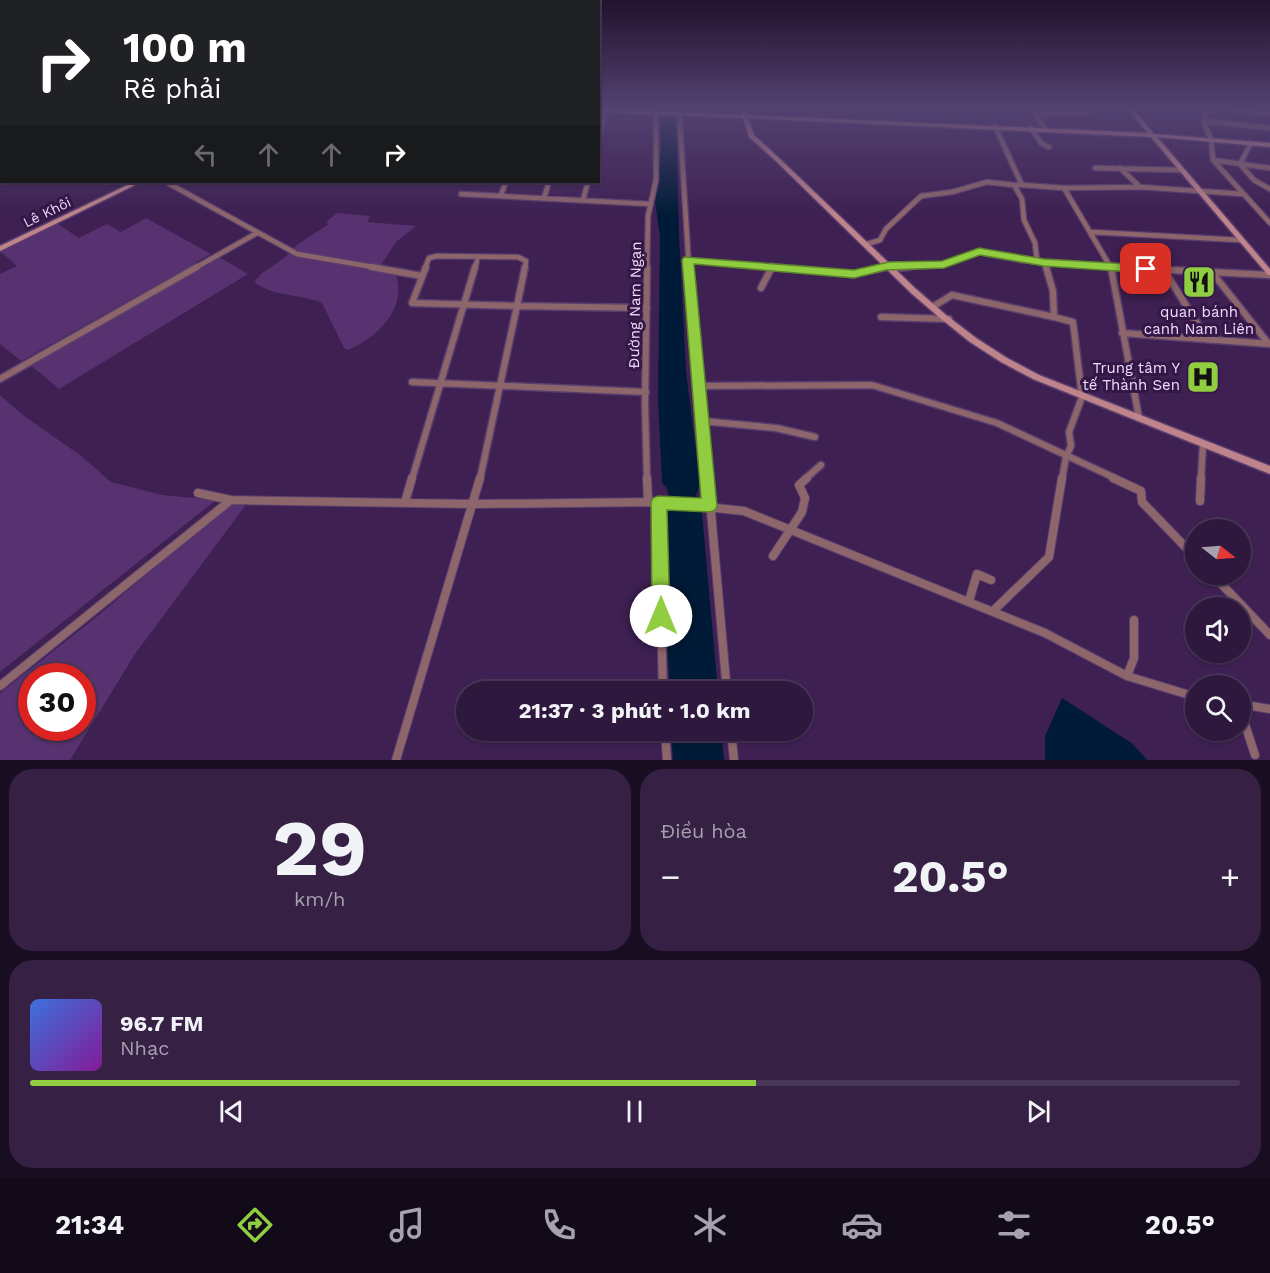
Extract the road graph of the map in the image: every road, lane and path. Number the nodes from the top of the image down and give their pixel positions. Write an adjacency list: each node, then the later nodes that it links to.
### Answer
1 (656, 144): 32 (street, Đường Nam Ngạn)
2 (682, 144): 40 (street)
3 (760, 144): 37 (street)
4 (1003, 144): 22 (street)
5 (1044, 144): 9 (street)
6 (1159, 144): 15 (street)
7 (1212, 144): 10 (street)
8 (1250, 144): 11 (street)
9 (1049, 147)
10 (1213, 160): 11 (street); 28 (street)
11 (1240, 164): 14 (street); 25 (street)
12 (1095, 168): 13 (street)
13 (1120, 168): 15 (street); 23 (street)
14 (1270, 168)
15 (1181, 170): 26 (street)
16 (136, 183): 38 (street, Lê Khôi)
17 (168, 183): 35 (street)
18 (506, 183): 29 (street)
19 (549, 183): 30 (street)
20 (588, 183): 31 (street)
21 (1014, 185): 22 (street); 37 (street); 41 (street)
22 (1022, 185): 24 (street)
23 (1140, 187): 24 (street); 26 (street)
24 (1064, 188): 34 (street)
25 (1270, 189)
26 (1199, 191): 28 (street); 36 (street)
27 (461, 194): 29 (street)
28 (1244, 194): 33 (street)
29 (501, 195): 30 (street)
30 (544, 198): 31 (street)
31 (583, 200): 32 (street)
32 (650, 204): 53 (street, Đường Nam Ngạn)
33 (1270, 223)
34 (1091, 232): 36 (street); 44 (street)
35 (257, 233): 48 (street); 60 (street)
36 (1240, 240): 47 (street)
37 (867, 244): 43 (street)
38 (0, 249)
39 (478, 256): 48 (street); 50 (street); 51 (street)
40 (688, 260): 42 (street); 64 (street)
41 (1040, 262): 43 (street); 44 (street); 55 (street)
42 (772, 266): 43 (street); 49 (street)
43 (890, 267): 52 (street)
44 (1111, 267): 45 (street); 57 (street)
45 (1164, 270): 46 (street); 58 (street)
46 (1210, 271): 47 (street); 59 (street)
47 (1270, 274)
48 (422, 276): 50 (street)
49 (761, 288)
50 (464, 306): 51 (street); 62 (street)
51 (516, 306): 53 (street); 63 (street)
52 (934, 306): 55 (street); 56 (street)
53 (647, 308): 65 (street, Đường Nam Ngạn)
54 (880, 317): 56 (street)
55 (1054, 317): 66 (street)
56 (949, 319): 66 (street)
57 (1122, 333): 58 (street); 67 (street)
58 (1207, 339): 59 (street)
59 (1269, 344)
60 (0, 379)
61 (412, 381): 62 (street)
62 (442, 382): 63 (street); 77 (street)
63 (500, 383): 65 (street); 80 (street)
64 (699, 386): 68 (street); 71 (street)
65 (646, 392): 78 (street, Đường Nam Ngạn)
66 (1082, 397): 67 (street); 71 (street)
67 (1139, 418): 70 (street)
68 (702, 421): 69 (street); 81 (street)
69 (815, 437)
70 (1203, 444): 73 (street); 76 (street)
71 (1066, 457): 83 (street); 88 (street)
72 (821, 465): 82 (street)
73 (1270, 470)
74 (198, 493): 75 (street)
75 (231, 500): 77 (street); 94 (street)
76 (1200, 501)
77 (405, 502): 80 (street)
78 (648, 502): 79 (street); 80 (street)
79 (661, 502): 81 (street); 92 (street)
80 (474, 504): 102 (street)
81 (706, 505): 82 (street); 93 (street)
82 (790, 531): 84 (street); 87 (street)
83 (1185, 547)
84 (774, 556)
85 (991, 580): 87 (street)
86 (1222, 585): 90 (street)
87 (969, 602): 88 (street)
88 (993, 611): 91 (street)
89 (1134, 620): 91 (street)
90 (1270, 635)
91 (1127, 676): 95 (street)
92 (663, 681)
93 (726, 681)
94 (0, 686)
95 (1185, 694)
96 (1251, 707): 97 (street)
97 (1270, 709)
98 (666, 741): 103 (street)
99 (732, 741): 104 (street)
100 (1250, 741): 101 (street)
101 (1255, 756)
102 (396, 760)
103 (667, 760)
104 (734, 760)

